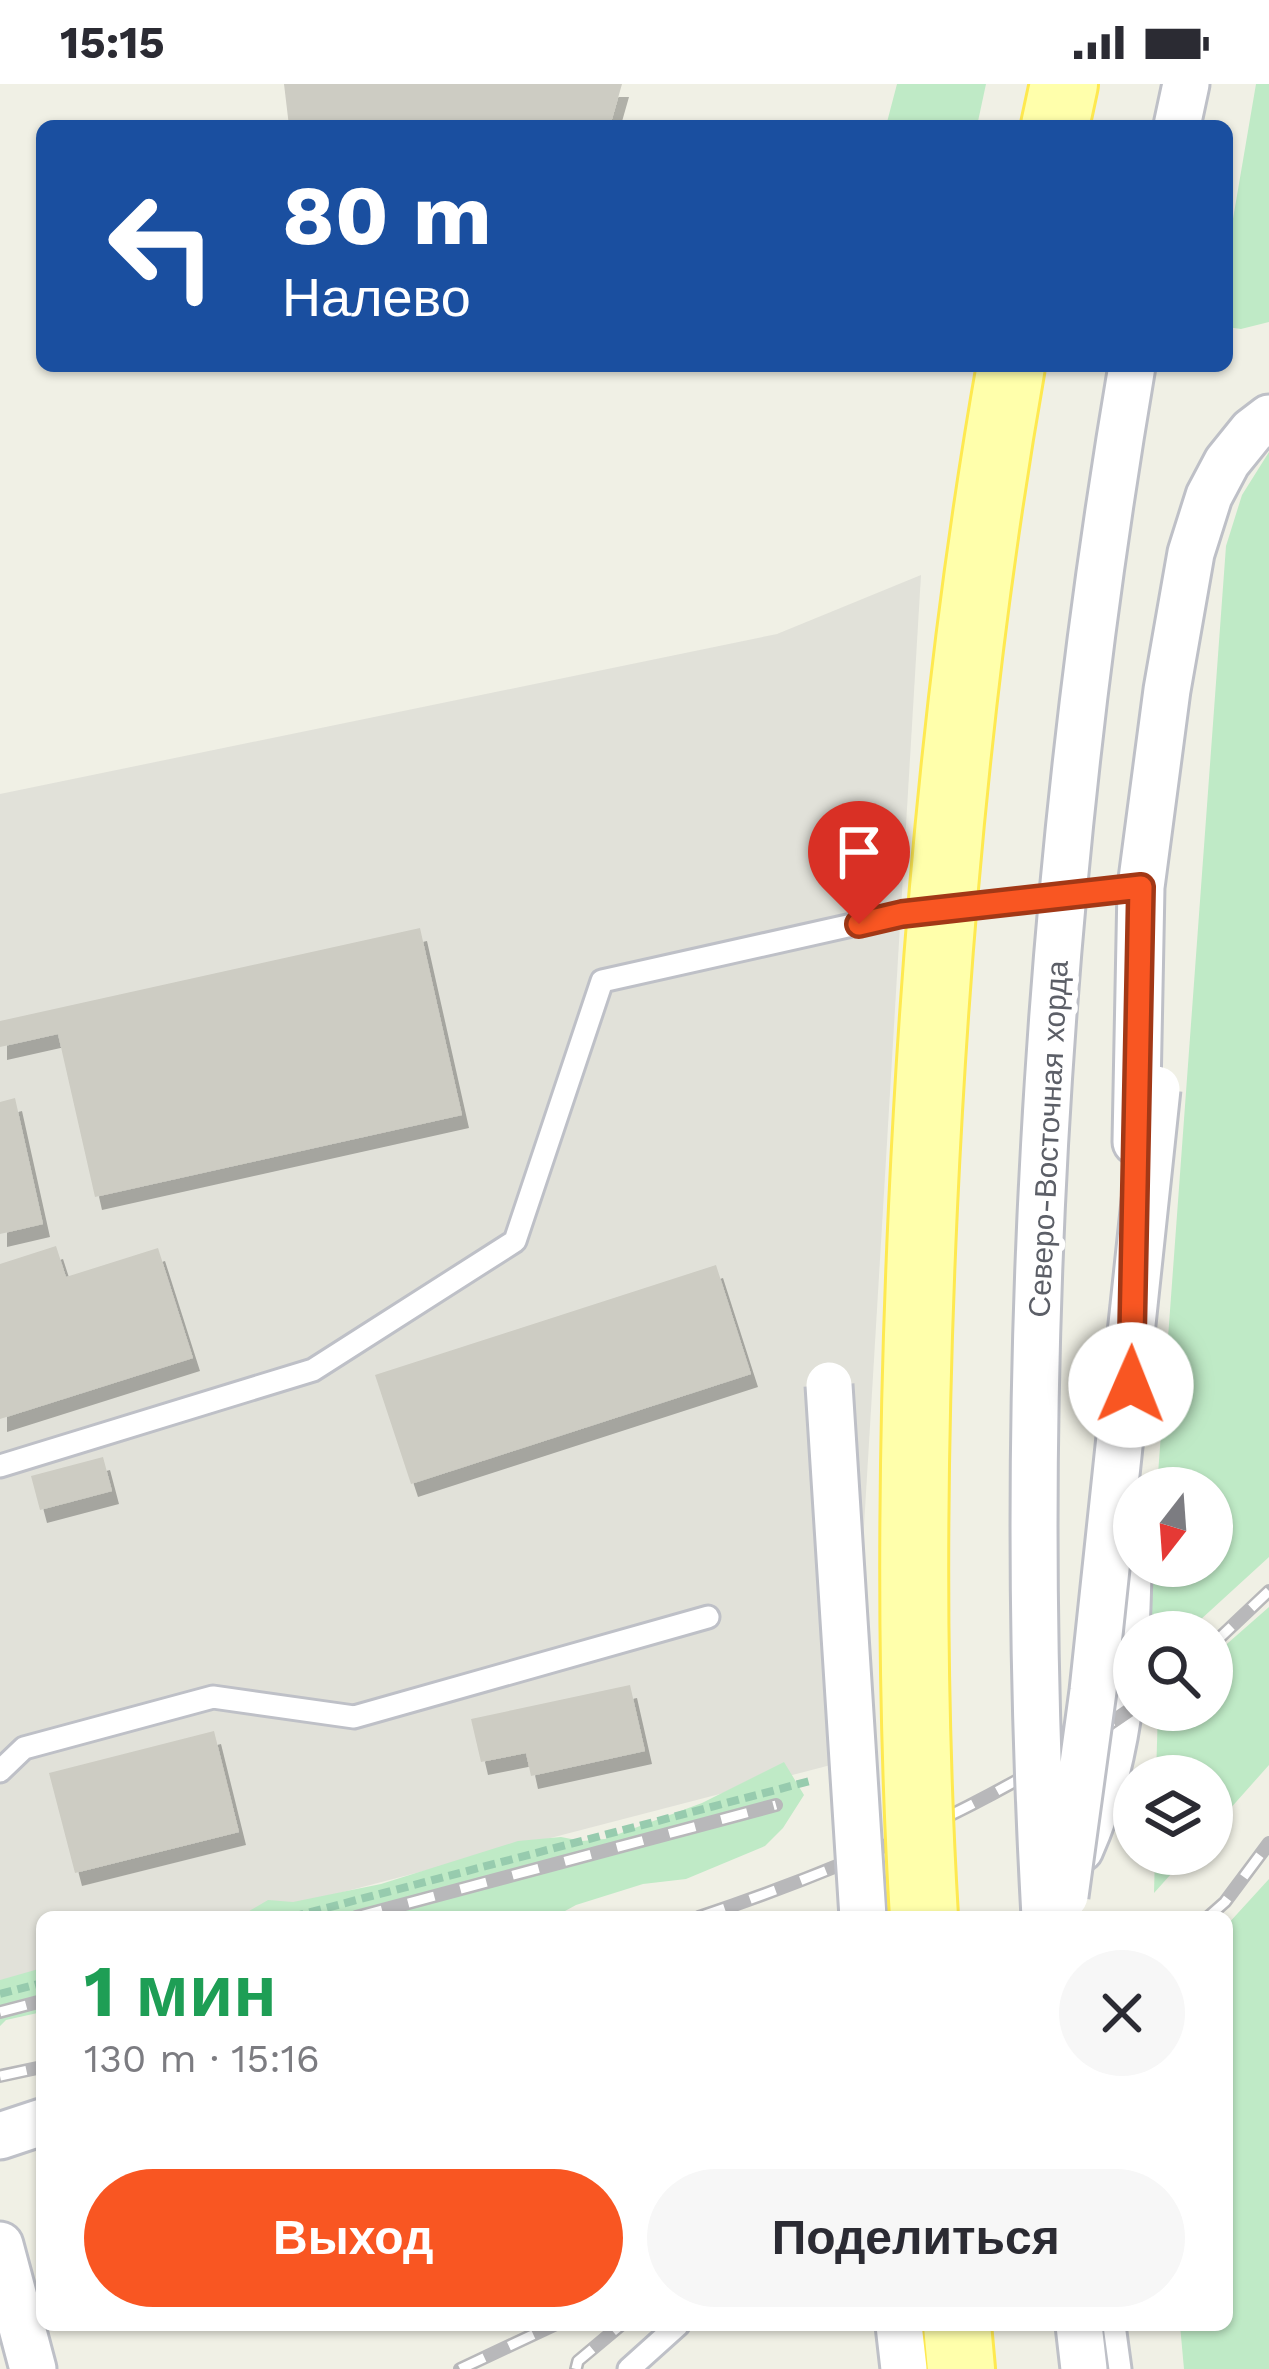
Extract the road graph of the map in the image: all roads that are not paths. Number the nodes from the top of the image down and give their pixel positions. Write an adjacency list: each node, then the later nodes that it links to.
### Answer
1 (1064, 84): 3 (main road)
2 (1186, 84): 4 (street)
3 (1056, 120)
4 (1178, 120)
5 (1010, 372): 15 (main road, bridge)
6 (1131, 372): 17 (street, Северо-Восточная хорда, bridge)
7 (1269, 418): 8 (street)
8 (1141, 887): 11 (lane); 16 (street)
9 (1157, 1089): 18 (street, bridge)
10 (829, 1385): 14 (street, bridge)
11 (0, 1466)
12 (708, 1617): 13 (lane)
13 (0, 1771)
14 (863, 1911)
15 (924, 1911)
16 (1030, 1911)
17 (1046, 1911)
18 (1063, 1911)
19 (36, 2124): 20 (street)
20 (0, 2136)
21 (0, 2245): 27 (street)
22 (671, 2331): 28 (lane)
23 (900, 2331): 29 (street)
24 (958, 2331): 30 (main road)
25 (1080, 2331): 31 (street)
26 (1115, 2331): 32 (lane)
27 (33, 2369)
28 (629, 2369)
29 (904, 2369)
30 (961, 2369)
31 (1084, 2369)
32 (1120, 2369)

